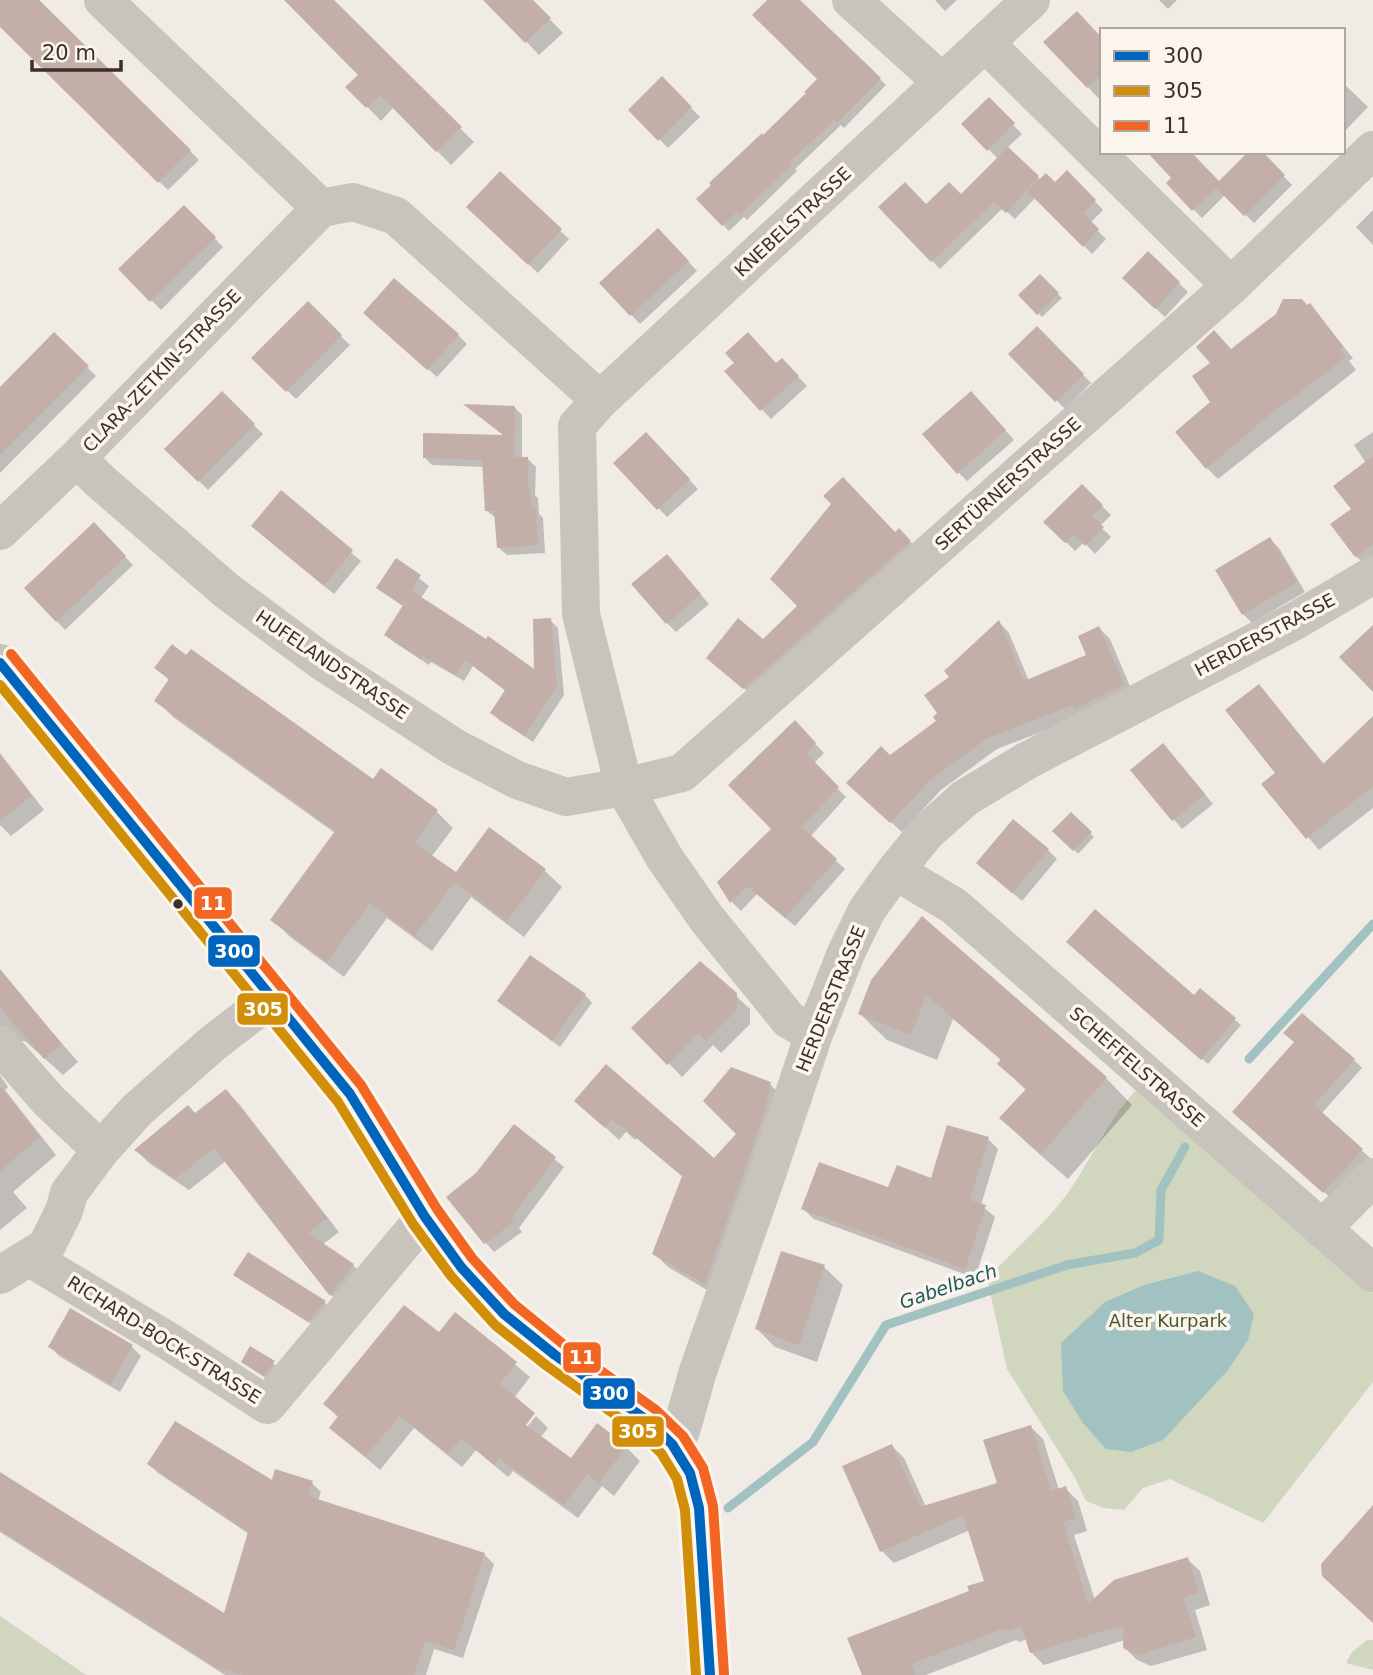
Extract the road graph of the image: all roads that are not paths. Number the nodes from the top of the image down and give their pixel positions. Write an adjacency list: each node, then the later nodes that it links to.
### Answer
1 (103, 0): 7 (street)
2 (851, 0): 5 (street)
3 (1031, 0): 4 (street, KNEBELSTRASSE)
4 (985, 43): 5 (street, KNEBELSTRASSE); 8 (street)
5 (942, 82): 9 (street, KNEBELSTRASSE)
6 (1373, 150): 8 (street, SERTÜRNERSTRASSE)
7 (320, 208): 9 (street); 10 (street, CLARA-ZETKIN-STRASSE)
8 (1231, 286): 14 (street, SERTÜRNERSTRASSE)
9 (600, 400): 14 (street, KNEBELSTRASSE)
10 (76, 458): 11 (street, CLARA-ZETKIN-STRASSE); 14 (street, HUFELANDSTRASSE)
11 (0, 531)
12 (1373, 575): 15 (street, HERDERSTRASSE)
13 (0, 663): 16 (street)
14 (624, 788): 17 (street, KNEBELSTRASSE)
15 (895, 871): 17 (street, HERDERSTRASSE); 22 (street, SCHEFFELSTRASSE)
16 (273, 997): 19 (street, RICHARD-BOCK-STRASSE); 21 (street)
17 (814, 1034): 25 (street, HERDERSTRASSE)
18 (0, 1045): 19 (street)
19 (101, 1150): 23 (street, RICHARD-BOCK-STRASSE)
20 (1373, 1177): 22 (street)
21 (425, 1217): 23 (street, RICHARD-BOCK-STRASSE); 25 (street)
22 (1322, 1229): 24 (street, SCHEFFELSTRASSE)
23 (15, 1266)
24 (1373, 1273)
25 (672, 1444): 26 (street)
26 (710, 1675)

